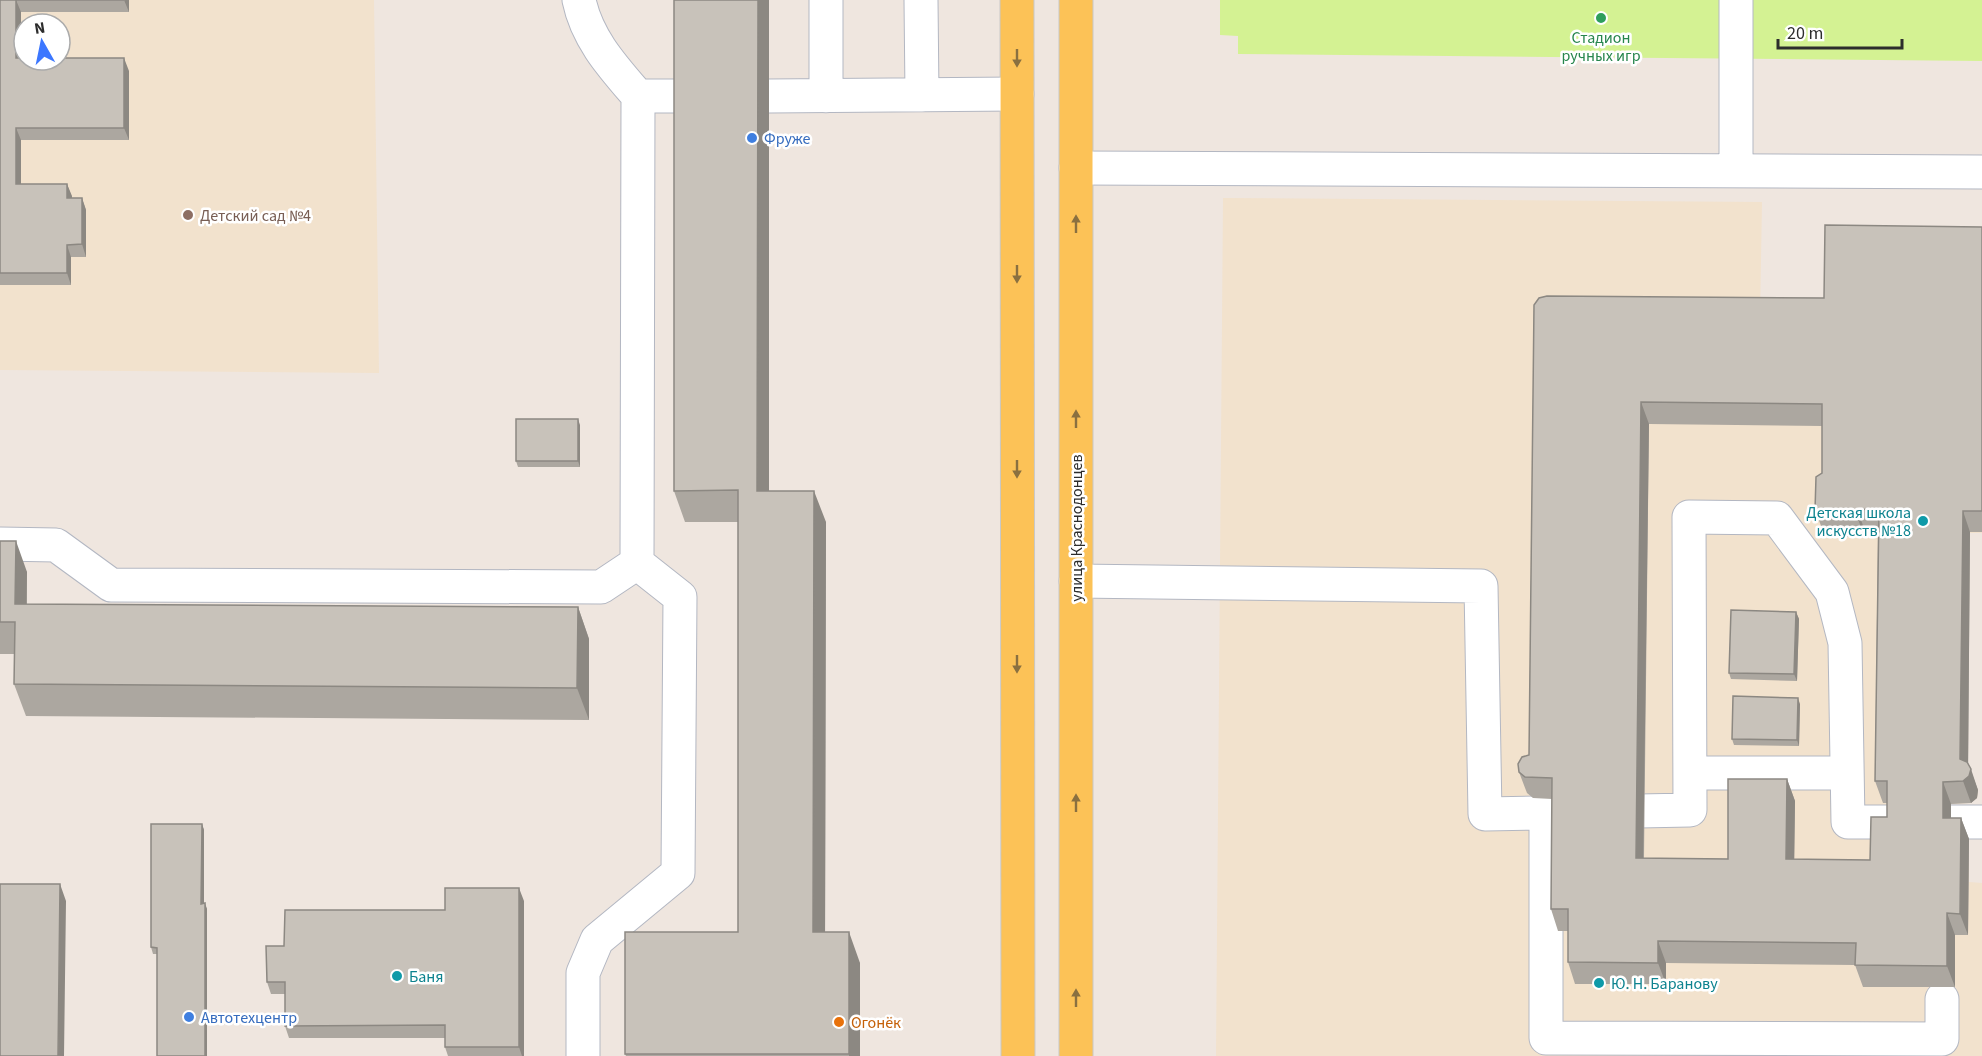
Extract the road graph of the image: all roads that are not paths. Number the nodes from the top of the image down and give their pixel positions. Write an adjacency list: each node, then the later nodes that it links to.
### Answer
1 (579, 0): 9 (lane)
2 (826, 0): 12 (lane)
3 (921, 0): 7 (lane)
4 (1017, 0): 8 (main road, one-way to 8)
5 (1076, 0): 13 (main road, улица Краснодонцев)
6 (1736, 0): 14 (lane)
7 (922, 94): 8 (lane); 12 (lane)
8 (1017, 94): 27 (main road, one-way to 27)
9 (638, 96): 10 (lane); 17 (lane)
10 (686, 96)
11 (769, 96): 12 (lane)
12 (826, 96)
13 (1076, 168): 14 (lane); 18 (main road, улица Краснодонцев, one-way to 13)
14 (1736, 171): 15 (lane)
15 (1982, 172)
16 (0, 544): 17 (lane)
17 (638, 563): 26 (lane)
18 (1076, 580): 21 (lane); 28 (main road, улица Краснодонцев, one-way to 18)
19 (1690, 773): 20 (lane); 20 (lane); 21 (lane)
20 (1847, 773): 22 (lane)
21 (1546, 813): 24 (lane)
22 (1982, 822)
23 (1942, 999): 25 (lane)
24 (1688, 1047): 25 (lane)
25 (1850, 1048)
26 (583, 1056)
27 (1018, 1056)
28 (1076, 1056)

